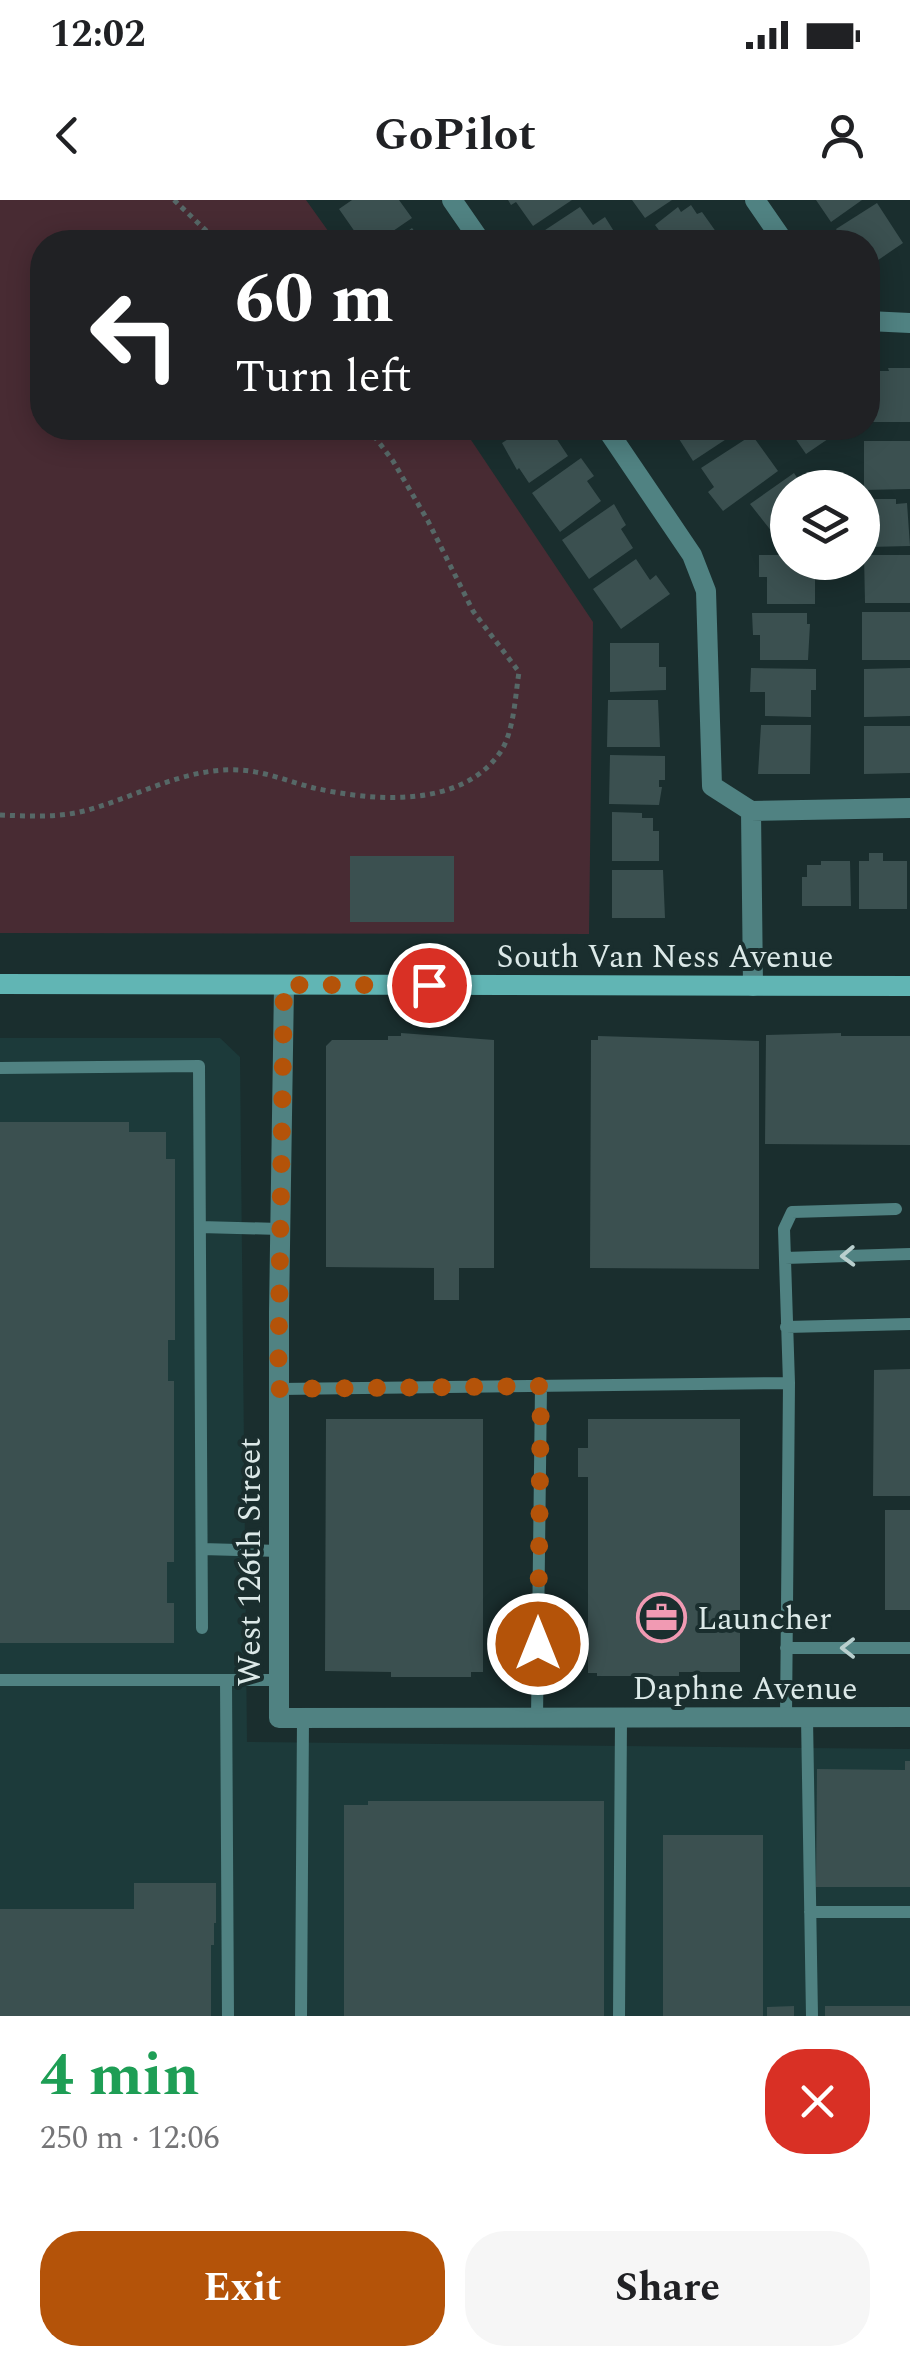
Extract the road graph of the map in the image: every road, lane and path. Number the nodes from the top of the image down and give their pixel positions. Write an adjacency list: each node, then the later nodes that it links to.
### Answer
1 (174, 200): 4 (path)
2 (452, 200): 5 (street)
3 (754, 200): 6 (street)
4 (205, 230)
5 (473, 230)
6 (775, 230)
7 (880, 321): 8 (street)
8 (910, 322)
9 (377, 440): 13 (path)
10 (614, 440): 12 (street)
11 (910, 808): 12 (street)
12 (751, 811): 16 (street)
13 (0, 815)
14 (0, 984): 15 (main road, South Van Ness Avenue)
15 (284, 985): 16 (main road, South Van Ness Avenue); 21 (street, West 126th Street)
16 (752, 986): 17 (main road, South Van Ness Avenue)
17 (910, 986)
18 (0, 1068): 20 (lane)
19 (896, 1208): 23 (lane)
20 (200, 1227): 21 (lane); 29 (lane)
21 (280, 1228): 28 (street, West 126th Street)
22 (910, 1254): 23 (lane, one-way to 23)
23 (785, 1258): 25 (lane)
24 (910, 1324): 25 (lane)
25 (786, 1327): 26 (lane)
26 (789, 1383): 27 (lane); 32 (lane)
27 (541, 1386): 28 (lane); 40 (lane)
28 (278, 1389): 30 (street, West 126th Street)
29 (202, 1548): 30 (lane); 31 (lane)
30 (279, 1550): 36 (street, West 126th Street)
31 (202, 1628)
32 (786, 1648): 33 (lane, one-way to 32); 42 (lane)
33 (910, 1648)
34 (0, 1680): 35 (lane)
35 (226, 1680): 36 (lane); 45 (lane)
36 (280, 1680): 38 (street, West 126th Street)
37 (910, 1717): 42 (street, Daphne Avenue)
38 (280, 1718): 39 (street, Daphne Avenue)
39 (303, 1718): 40 (street, Daphne Avenue); 46 (lane)
40 (538, 1718): 41 (street, Daphne Avenue)
41 (620, 1718): 42 (street, Daphne Avenue); 47 (lane)
42 (796, 1718): 43 (lane)
43 (810, 1912): 44 (lane); 48 (lane)
44 (910, 1912)
45 (228, 2016)
46 (301, 2016)
47 (619, 2016)
48 (812, 2016)

